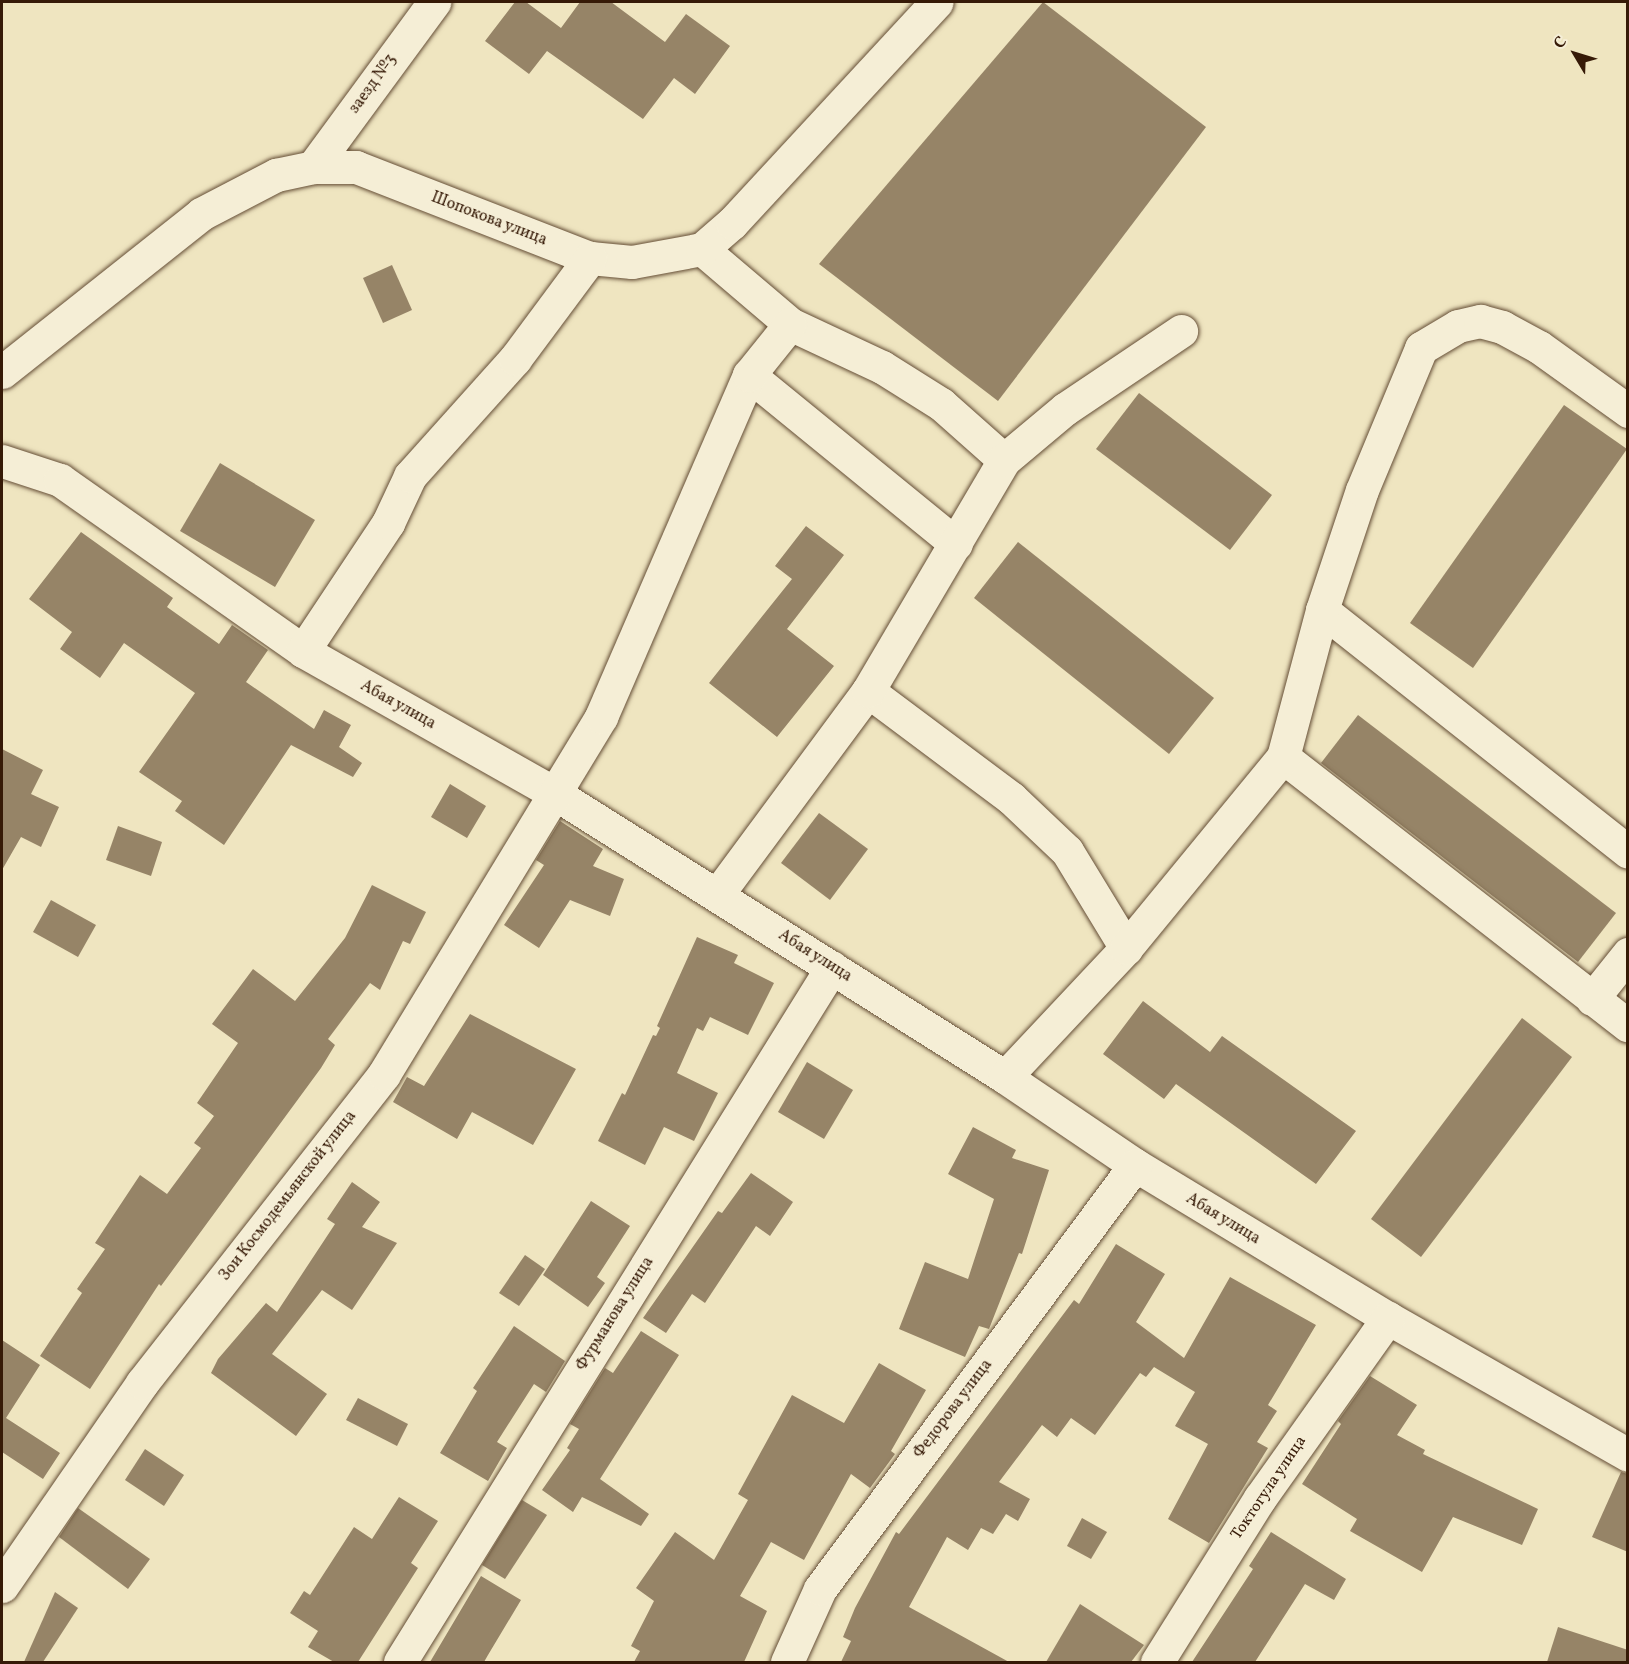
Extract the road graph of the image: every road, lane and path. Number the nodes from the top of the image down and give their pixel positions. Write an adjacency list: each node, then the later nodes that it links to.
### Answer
1 (434, 2): 3 (street, заезд №3)
2 (937, 2): 4 (street)
3 (313, 167): 5 (street, Шопокова улица); 8 (street, Шопокова улица)
4 (702, 249): 5 (street, Шопокова улица); 6 (street)
5 (590, 258): 15 (street)
6 (790, 324): 9 (street, Зои Космодемьянской улица); 11 (street)
7 (1181, 331): 11 (street)
8 (2, 372)
9 (749, 375): 13 (street); 18 (street, Зои Космодемьянской улица)
10 (1628, 411): 14 (street)
11 (1004, 460): 13 (street)
12 (2, 461): 15 (street, Абая улица)
13 (956, 544): 16 (street)
14 (1322, 610): 17 (street); 19 (street)
15 (303, 651): 18 (street, Абая улица)
16 (868, 691): 20 (street); 21 (street)
17 (1283, 757): 21 (street); 24 (street)
18 (554, 793): 20 (street, Абая улица); 30 (street, Зои Космодемьянской улица)
19 (1628, 852)
20 (717, 895): 23 (street, Абая улица)
21 (1126, 948): 26 (street)
22 (1628, 954): 24 (street)
23 (832, 967): 26 (street, Абая улица); 31 (street, Фурманова улица)
24 (1592, 999): 25 (street)
25 (1628, 1026)
26 (1005, 1077): 27 (street, Абая улица)
27 (1135, 1165): 28 (street, Абая улица); 32 (street, Федорова улица)
28 (1388, 1318): 29 (street, Абая улица); 33 (street, Токтогула улица)
29 (1628, 1455)
30 (2, 1586)
31 (400, 1662)
32 (787, 1662)
33 (1157, 1662)

